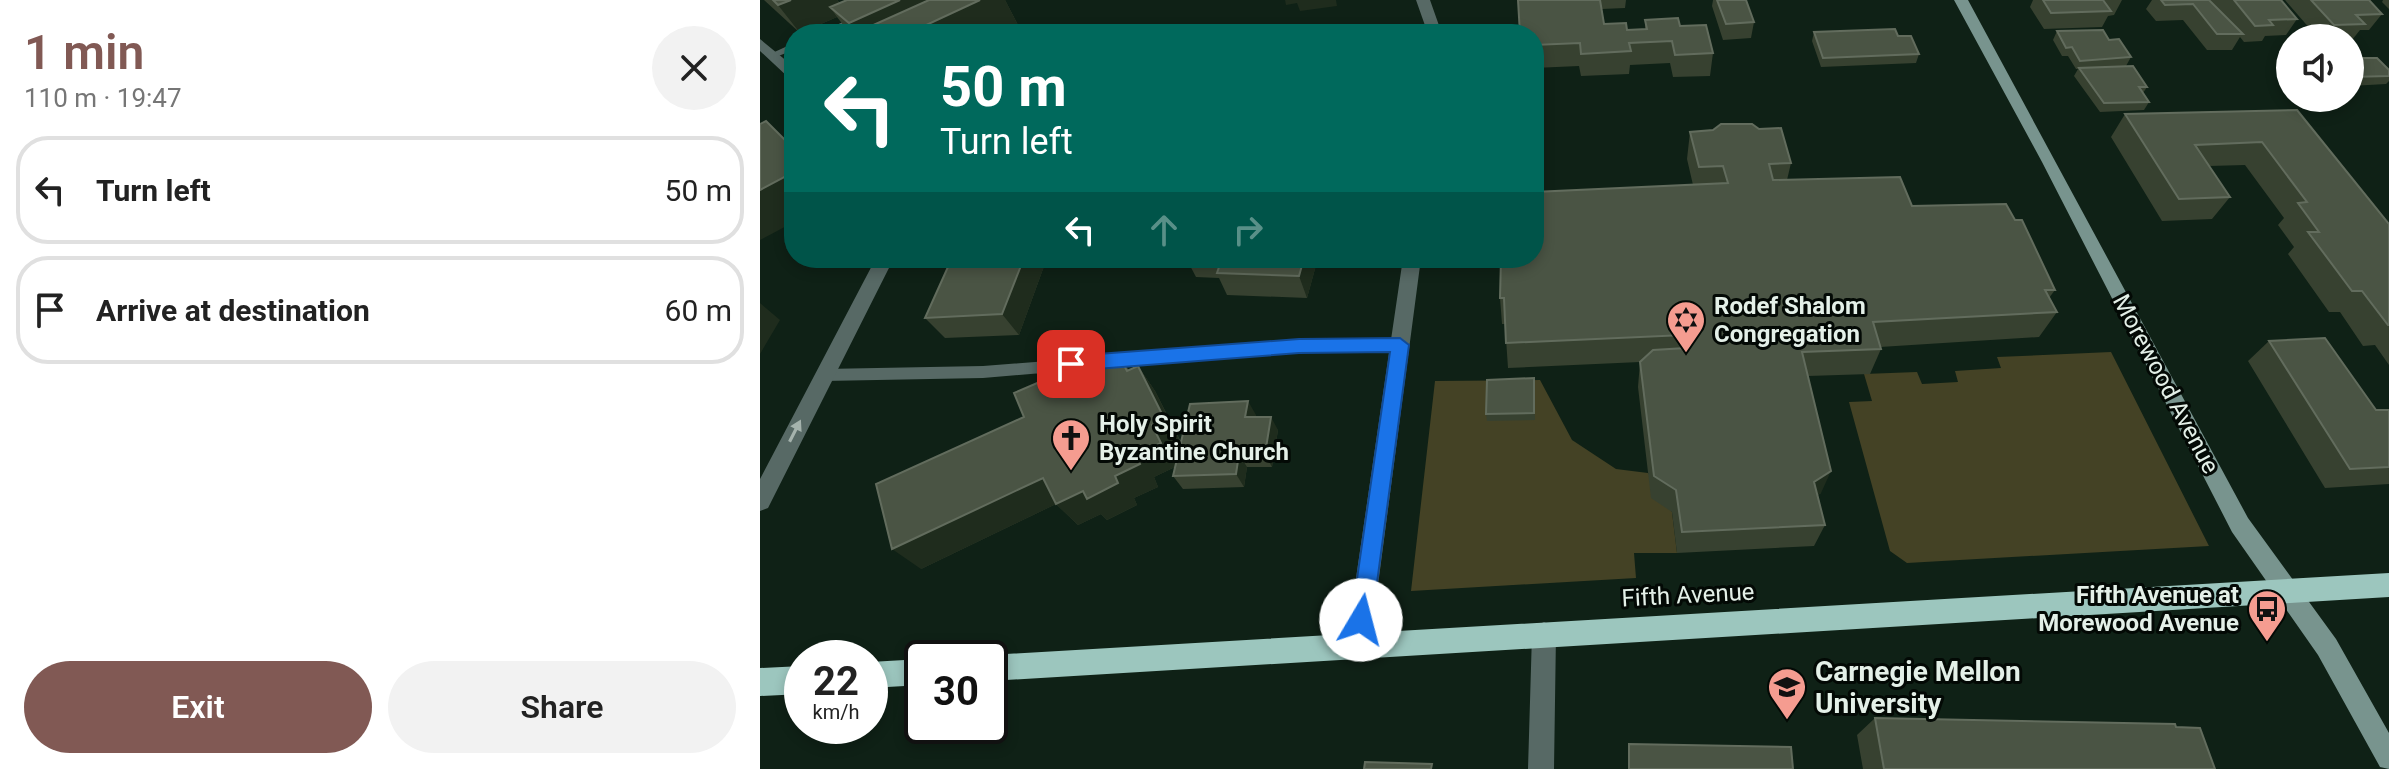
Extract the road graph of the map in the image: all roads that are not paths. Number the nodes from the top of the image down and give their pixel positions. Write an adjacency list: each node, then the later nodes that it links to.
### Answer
1 (1423, 0): 5 (street)
2 (1961, 0): 14 (main road, Morewood Avenue)
3 (874, 11): 4 (lane)
4 (845, 24)
5 (1431, 24)
6 (765, 51): 7 (street)
7 (784, 67)
8 (880, 268): 11 (street)
9 (1411, 268): 10 (street)
10 (1400, 345): 11 (lane); 16 (street)
11 (824, 375): 12 (street, one-way to 11)
12 (760, 501)
13 (2389, 585): 14 (highway, Fifth Avenue)
14 (2287, 591): 15 (highway, Fifth Avenue); 20 (main road, Morewood Avenue)
15 (1544, 634): 16 (highway, Fifth Avenue); 21 (street)
16 (1358, 646): 17 (highway, Fifth Avenue)
17 (1008, 667)
18 (784, 681): 19 (highway)
19 (760, 682)
20 (2389, 758)
21 (1541, 769)

